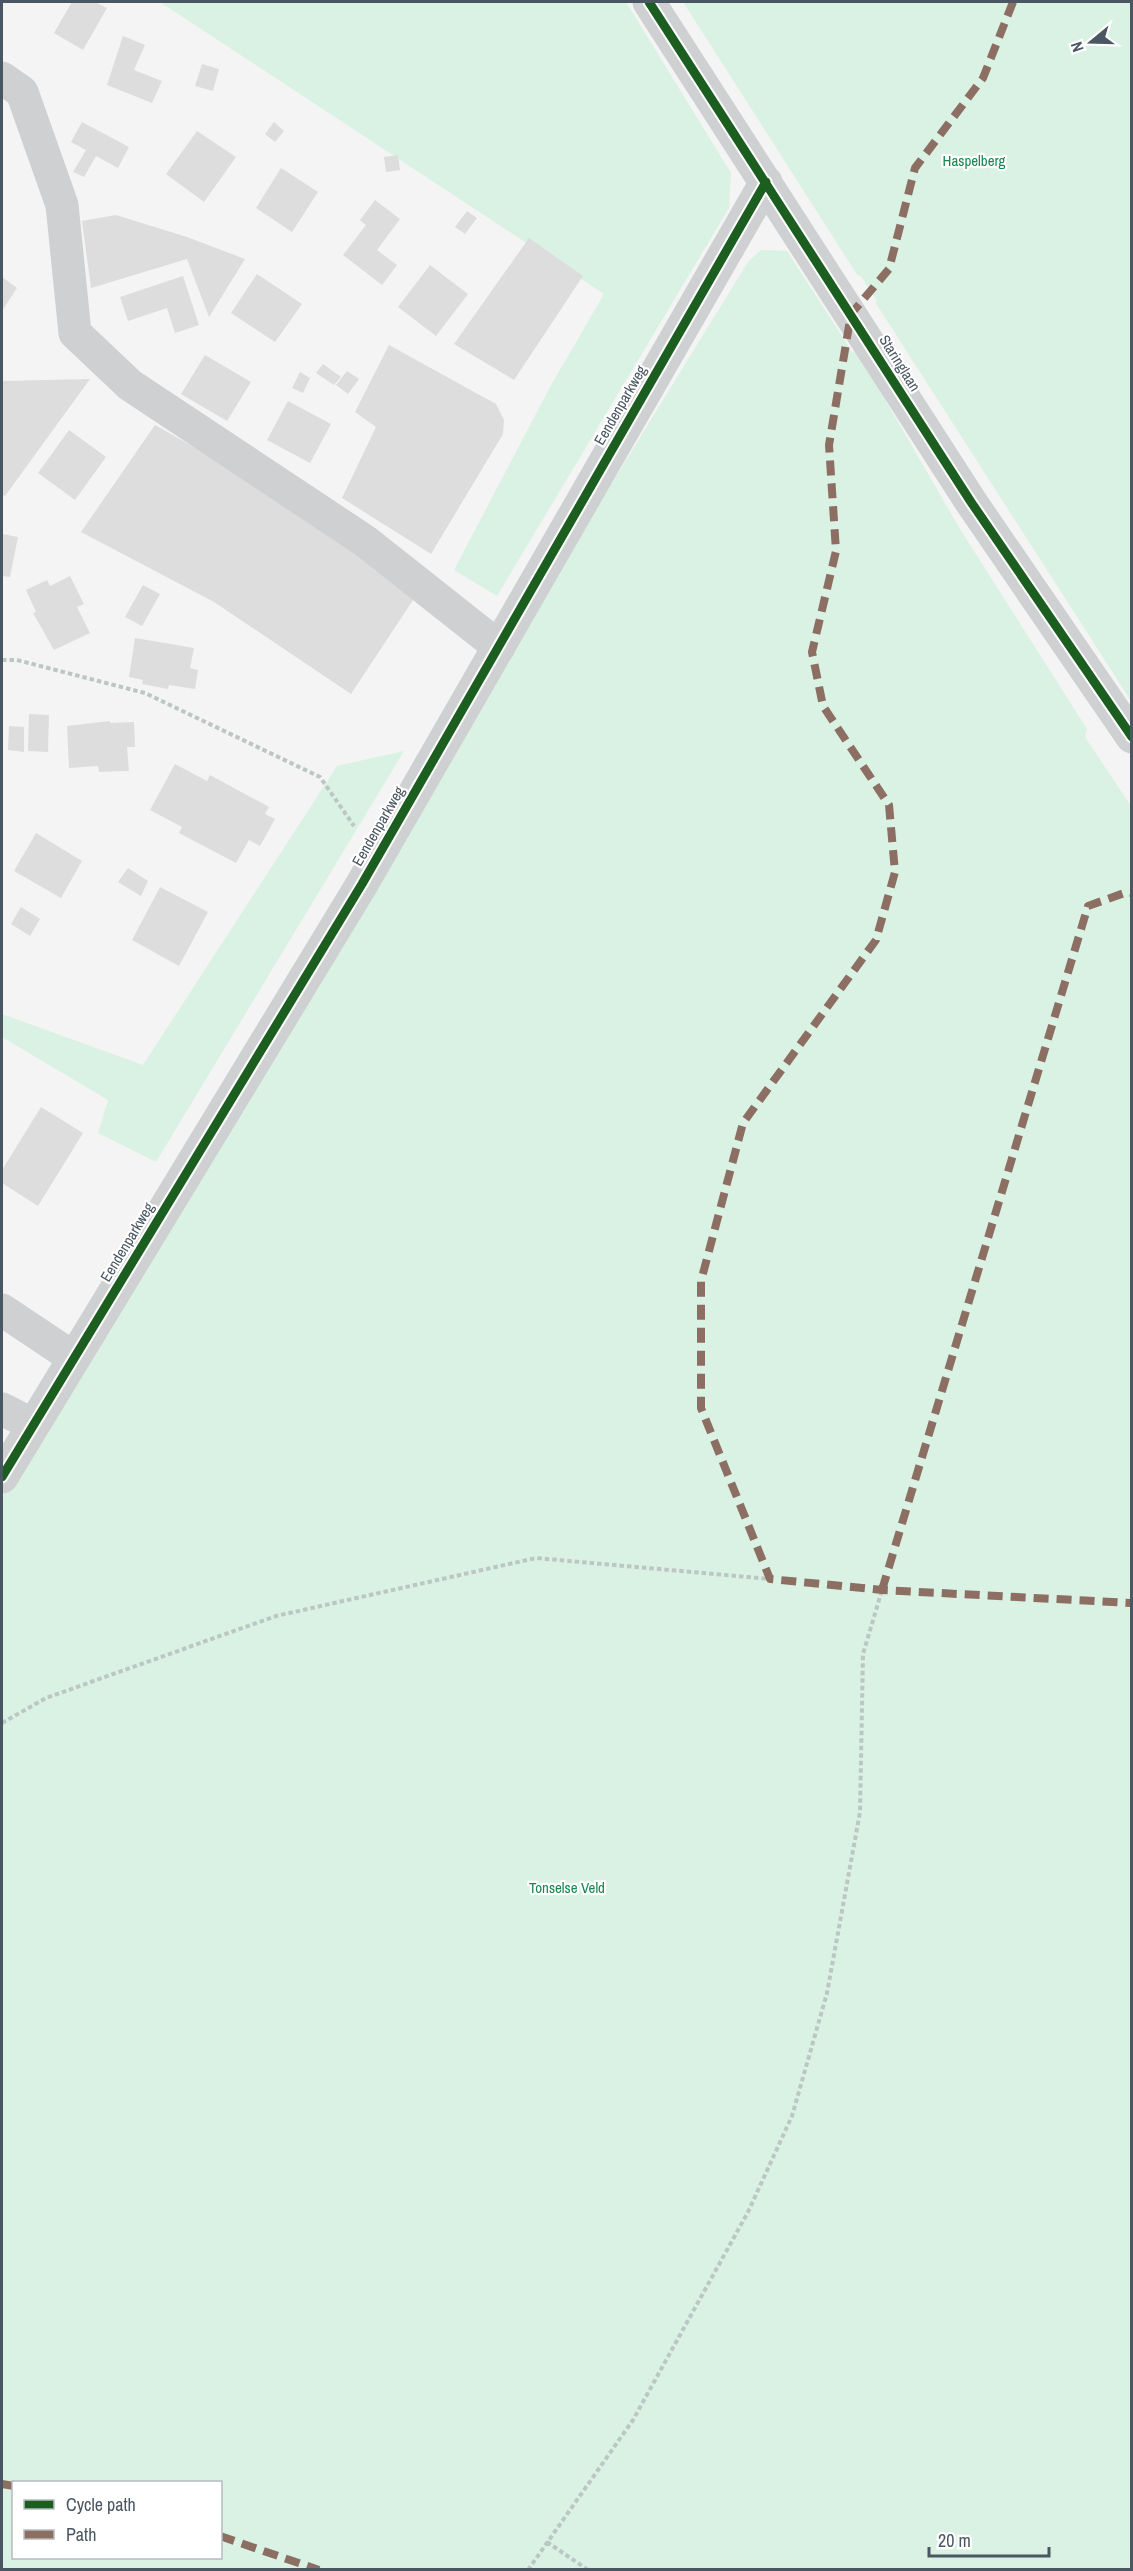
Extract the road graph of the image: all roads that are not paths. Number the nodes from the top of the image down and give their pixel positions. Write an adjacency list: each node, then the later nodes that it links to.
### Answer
1 (649, 2): 3 (street, Staringlaan)
2 (2, 78): 4 (street)
3 (766, 182): 4 (street, Eendenparkweg); 5 (street, Staringlaan)
4 (499, 647): 7 (street, Eendenparkweg)
5 (1131, 737)
6 (2, 1311): 7 (street)
7 (74, 1358): 9 (street, Eendenparkweg)
8 (2, 1409): 9 (street)
9 (33, 1425): 10 (street, Eendenparkweg)
10 (2, 1477)

